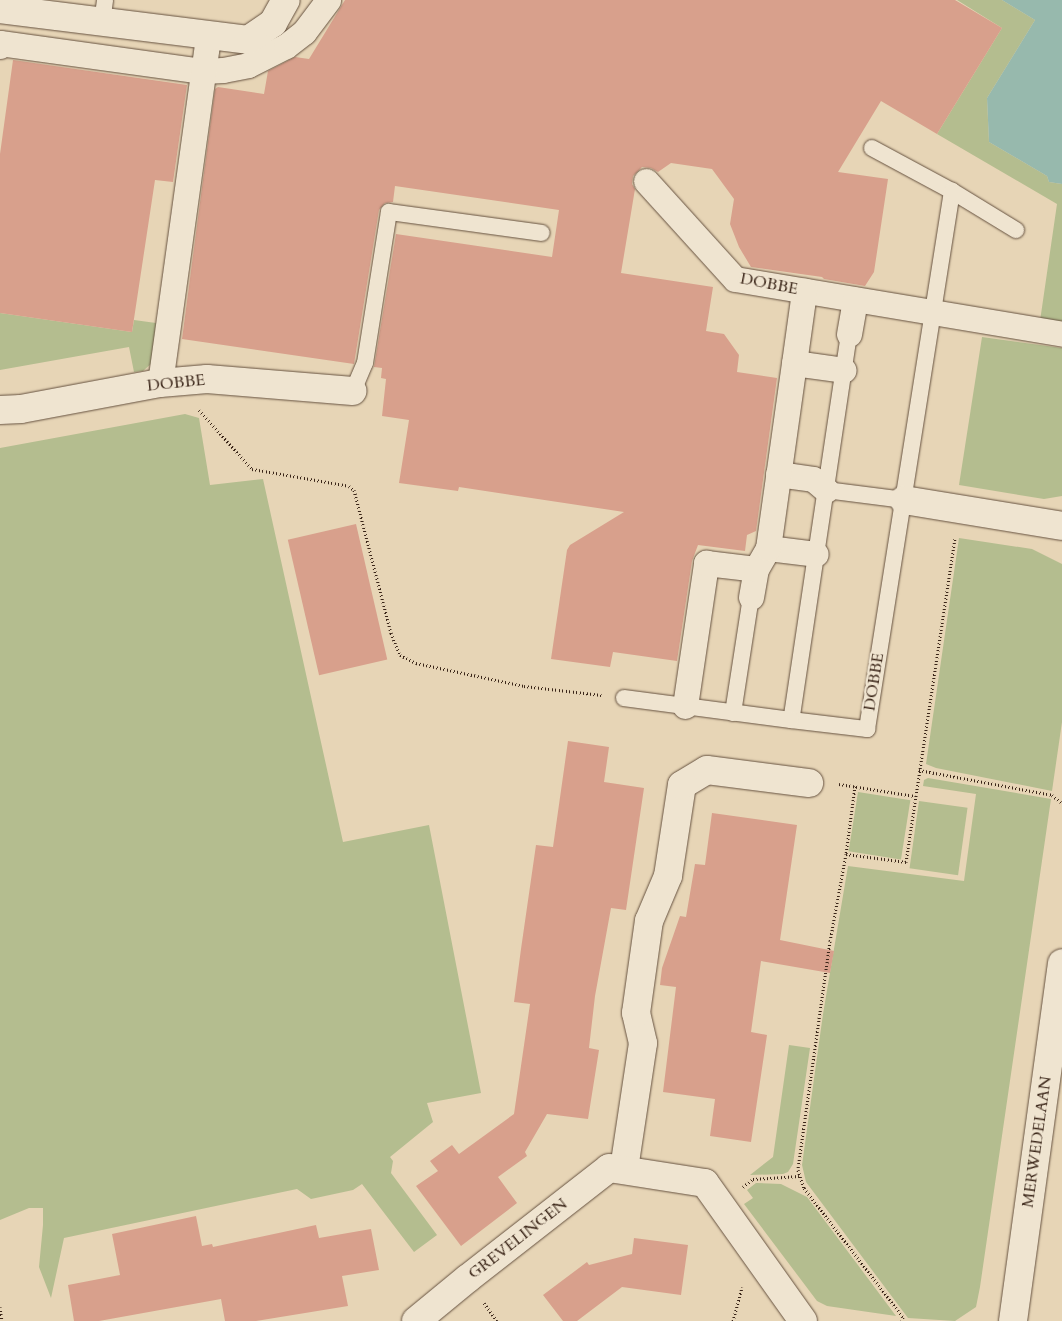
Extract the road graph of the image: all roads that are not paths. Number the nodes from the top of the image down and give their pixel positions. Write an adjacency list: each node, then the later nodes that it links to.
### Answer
1 (286, 0): 7 (street)
2 (328, 0): 7 (street)
3 (0, 9): 4 (street)
4 (104, 11): 5 (street)
5 (208, 37): 7 (street); 8 (street)
6 (0, 46): 8 (street)
7 (263, 51): 8 (street)
8 (203, 70): 21 (street)
9 (872, 148): 11 (lane)
10 (646, 181): 14 (street, DOBBE)
11 (952, 191): 12 (lane); 16 (lane, DOBBE)
12 (1016, 230)
13 (542, 233): 22 (lane)
14 (804, 291): 15 (street, DOBBE); 19 (street)
15 (855, 300): 16 (street, DOBBE); 17 (street)
16 (932, 313): 18 (street, DOBBE); 26 (lane, DOBBE)
17 (849, 334): 20 (lane)
18 (1062, 334)
19 (794, 363): 20 (street); 24 (street)
20 (844, 370): 25 (lane)
21 (160, 383): 22 (street, DOBBE); 23 (street, DOBBE)
22 (353, 390)
23 (0, 410)
24 (778, 474): 25 (street); 28 (street)
25 (826, 490): 26 (lane); 29 (lane)
26 (904, 500): 27 (street); 35 (lane, DOBBE)
27 (1062, 526)
28 (768, 548): 29 (street); 30 (street)
29 (816, 554): 35 (lane)
30 (756, 569): 31 (street); 33 (street)
31 (751, 597): 34 (lane)
32 (624, 698): 33 (lane, DOBBE)
33 (685, 706): 34 (lane, DOBBE)
34 (733, 713): 35 (lane, DOBBE)
35 (791, 720)
36 (809, 783): 38 (street)
37 (1062, 963): 41 (street, MERWEDELAAN)
38 (624, 1170): 39 (street, GREVELINGEN); 40 (street, GREVELINGEN)
39 (416, 1321)
40 (803, 1321)
41 (1013, 1321)

